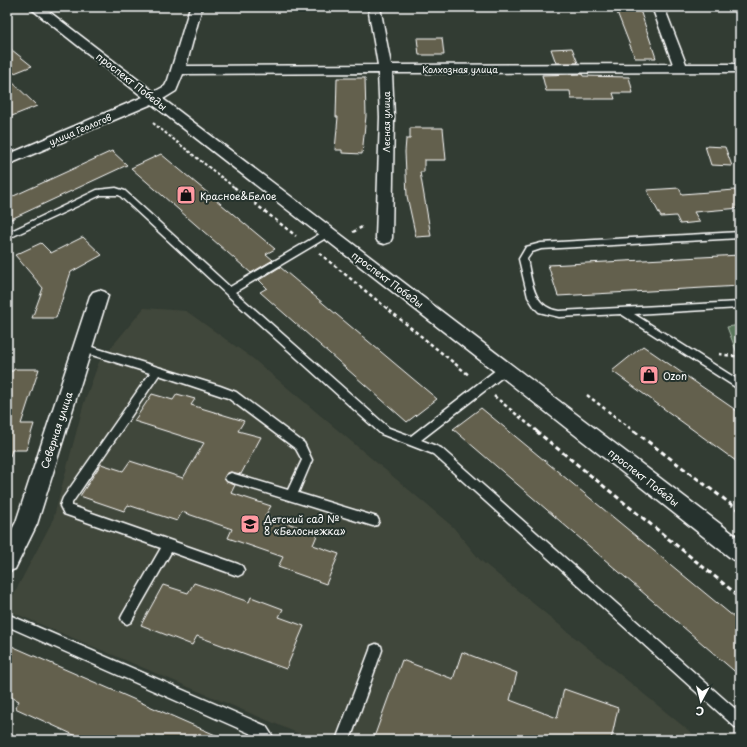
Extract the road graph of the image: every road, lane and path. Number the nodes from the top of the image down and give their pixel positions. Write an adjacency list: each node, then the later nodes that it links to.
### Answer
1 (35, 7): 9 (street, проспект Победы)
2 (196, 7): 7 (street)
3 (374, 7): 8 (street, Лесная улица)
4 (658, 7): 5 (street)
5 (681, 68): 6 (street, Колхозная улица); 8 (street, Колхозная улица)
6 (740, 68)
7 (179, 70): 8 (street, Колхозная улица); 9 (street)
8 (385, 70): 15 (street, Лесная улица)
9 (154, 98): 11 (street, улица Геологов); 12 (street, проспект Победы)
10 (153, 124): 16 (path)
11 (7, 160)
12 (328, 233): 16 (lane); 22 (street, проспект Победы)
13 (740, 235): 20 (lane)
14 (7, 236): 17 (lane)
15 (384, 238)
16 (308, 245): 17 (lane); 24 (path)
17 (229, 292): 27 (lane)
18 (98, 296): 21 (street, Северная улица)
19 (740, 305): 20 (lane)
20 (623, 311): 25 (lane)
21 (82, 348): 23 (lane); 34 (street, Северная улица)
22 (505, 368): 24 (lane); 33 (street, проспект Победы)
23 (157, 371): 29 (lane); 32 (lane)
24 (482, 386): 27 (lane); 36 (path)
25 (740, 386)
26 (587, 395): 30 (path)
27 (411, 442): 40 (lane)
28 (231, 478): 29 (lane)
29 (291, 496): 31 (lane)
30 (740, 511)
31 (373, 521)
32 (169, 546): 35 (lane); 37 (lane)
33 (740, 552)
34 (7, 562)
35 (238, 570)
36 (740, 597)
37 (127, 618)
38 (7, 620): 41 (lane)
39 (376, 650): 42 (lane)
40 (740, 722)
41 (268, 740)
42 (343, 740)

